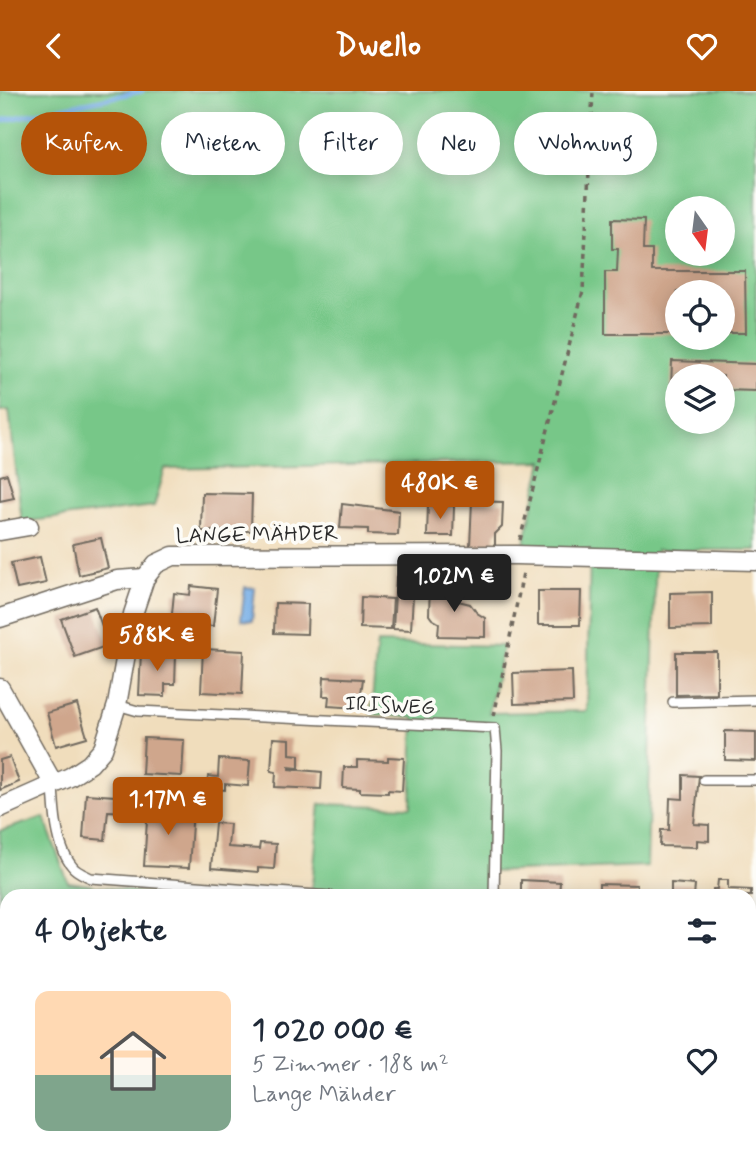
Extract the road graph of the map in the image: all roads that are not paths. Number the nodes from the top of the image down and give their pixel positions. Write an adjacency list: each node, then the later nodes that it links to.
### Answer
1 (29, 526): 2 (street)
2 (0, 531)
3 (756, 561): 4 (street, LANGE MÄHDER)
4 (145, 578): 5 (street); 9 (street)
5 (0, 618)
6 (0, 688): 12 (street)
7 (756, 700): 8 (lane)
8 (673, 702)
9 (117, 705): 12 (street); 15 (lane, IRISWEG)
10 (704, 780): 11 (lane)
11 (756, 781)
12 (53, 783): 13 (street); 14 (lane)
13 (0, 808)
14 (195, 889)
15 (494, 889)

